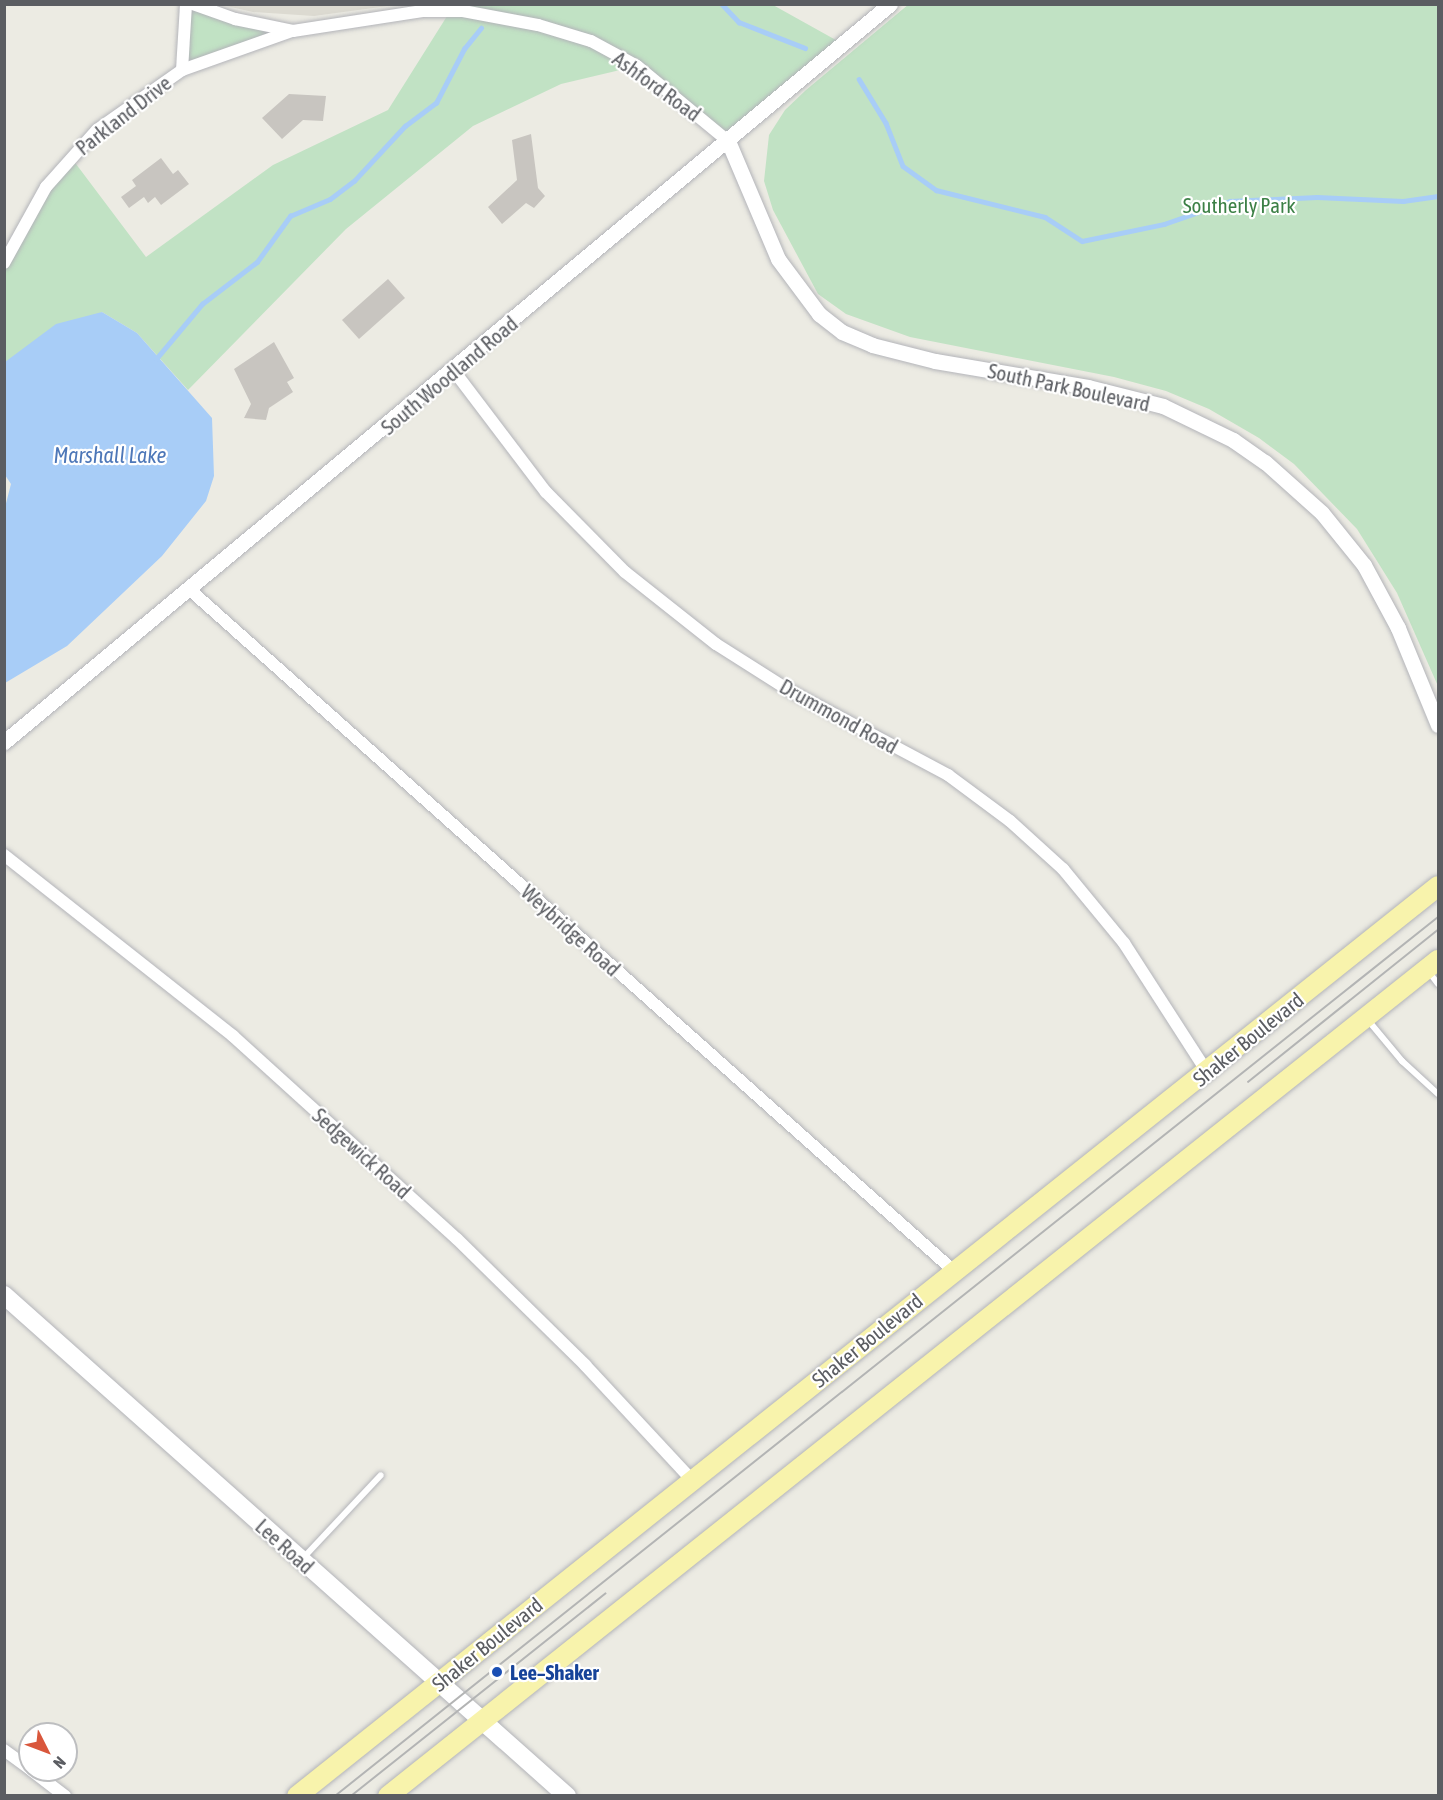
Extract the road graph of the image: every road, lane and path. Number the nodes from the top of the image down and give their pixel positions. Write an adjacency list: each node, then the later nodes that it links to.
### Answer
1 (186, 4): 5 (street)
2 (193, 4): 4 (street, Ashford Road)
3 (890, 4): 6 (street, South Woodland Road)
4 (293, 31): 5 (street, Parkland Drive); 6 (street, Ashford Road)
5 (182, 70): 7 (street, Parkland Drive)
6 (728, 141): 8 (street, South Woodland Road); 10 (street, South Park Boulevard)
7 (4, 263)
8 (454, 371): 9 (street, South Woodland Road); 16 (street, Drummond Road)
9 (189, 589): 11 (street, South Woodland Road); 18 (street, Weybridge Road)
10 (1438, 725)
11 (4, 742)
12 (4, 855): 21 (street, Sedgewick Road)
13 (1438, 886): 16 (main road, Shaker Boulevard)
14 (1435, 971): 15 (main road)
15 (1366, 1018): 17 (lane); 24 (main road)
16 (1207, 1072): 18 (main road, Shaker Boulevard)
17 (1438, 1094)
18 (954, 1271): 21 (main road, Shaker Boulevard)
19 (4, 1295): 22 (main road, Lee Road)
20 (381, 1475): 22 (lane)
21 (692, 1480): 23 (main road, Shaker Boulevard)
22 (301, 1560): 23 (main road, Lee Road)
23 (439, 1683): 24 (main road, Lee Road); 29 (main road, Shaker Boulevard)
24 (482, 1720): 30 (main road); 31 (main road, Lee Road)
25 (4, 1750): 26 (street)
26 (18, 1760)
27 (47, 1782): 28 (street)
28 (65, 1796)
29 (297, 1796)
30 (388, 1796)
31 (567, 1796)

